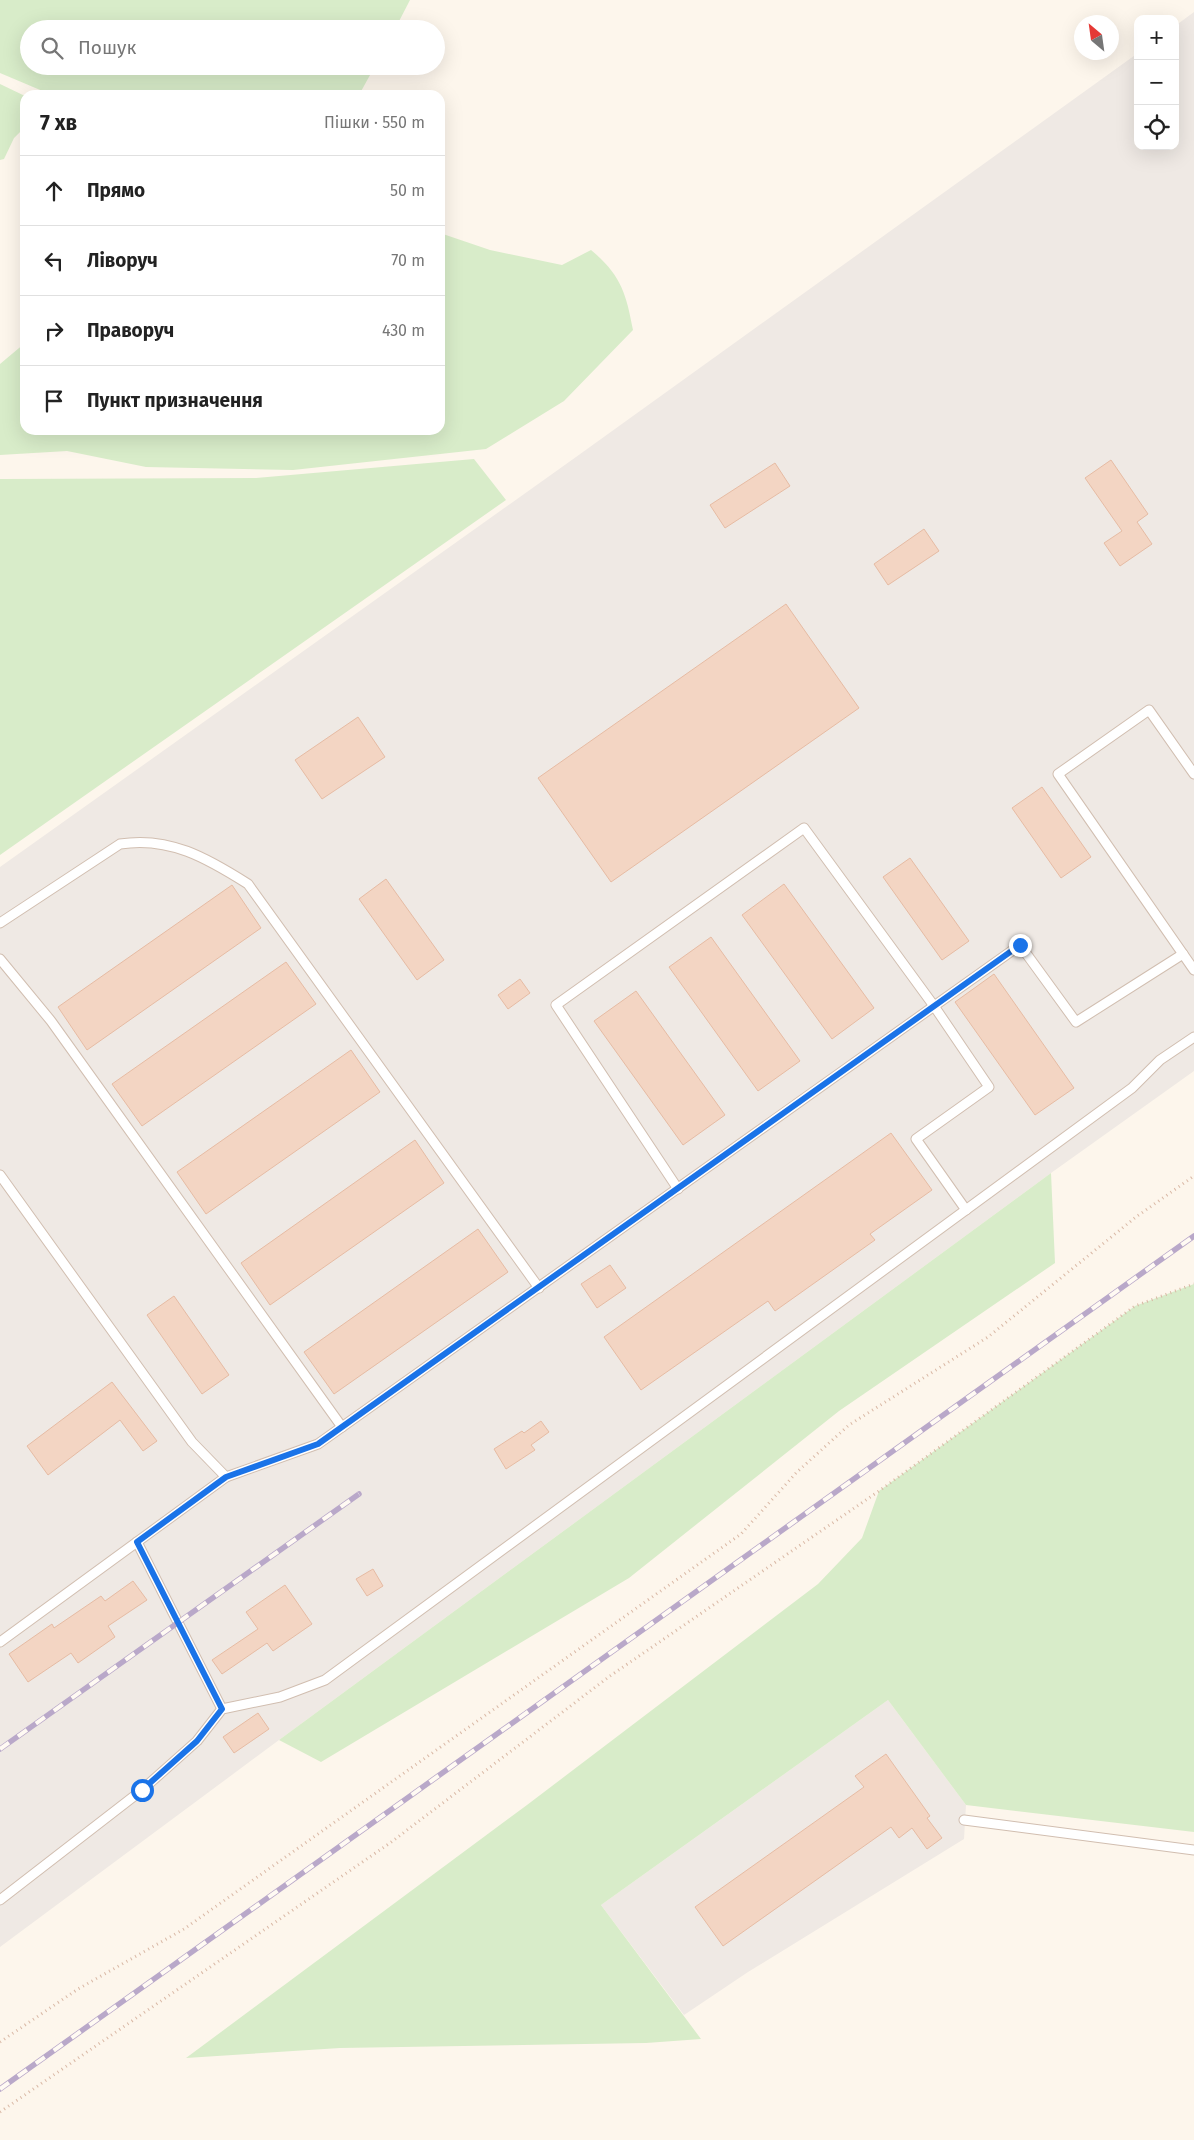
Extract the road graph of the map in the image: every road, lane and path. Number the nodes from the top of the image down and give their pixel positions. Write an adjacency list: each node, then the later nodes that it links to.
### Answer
1 (1194, 774): 3 (lane)
2 (0, 924): 13 (lane)
3 (1184, 954): 5 (lane); 6 (lane)
4 (0, 958): 14 (lane)
5 (1194, 968)
6 (934, 1006): 10 (lane); 10 (lane); 11 (lane)
7 (1194, 1037): 11 (lane)
8 (0, 1175): 15 (lane)
9 (1194, 1176): 22 (path)
10 (678, 1189): 13 (lane)
11 (966, 1210): 18 (lane)
12 (1194, 1284): 23 (path)
13 (539, 1288): 14 (lane)
14 (342, 1427): 15 (lane)
15 (226, 1477): 16 (lane)
16 (137, 1542): 17 (lane); 18 (lane)
17 (0, 1642)
18 (222, 1709): 21 (lane)
19 (964, 1820): 20 (lane)
20 (1194, 1850)
21 (0, 1900)
22 (0, 2042)
23 (0, 2112)

